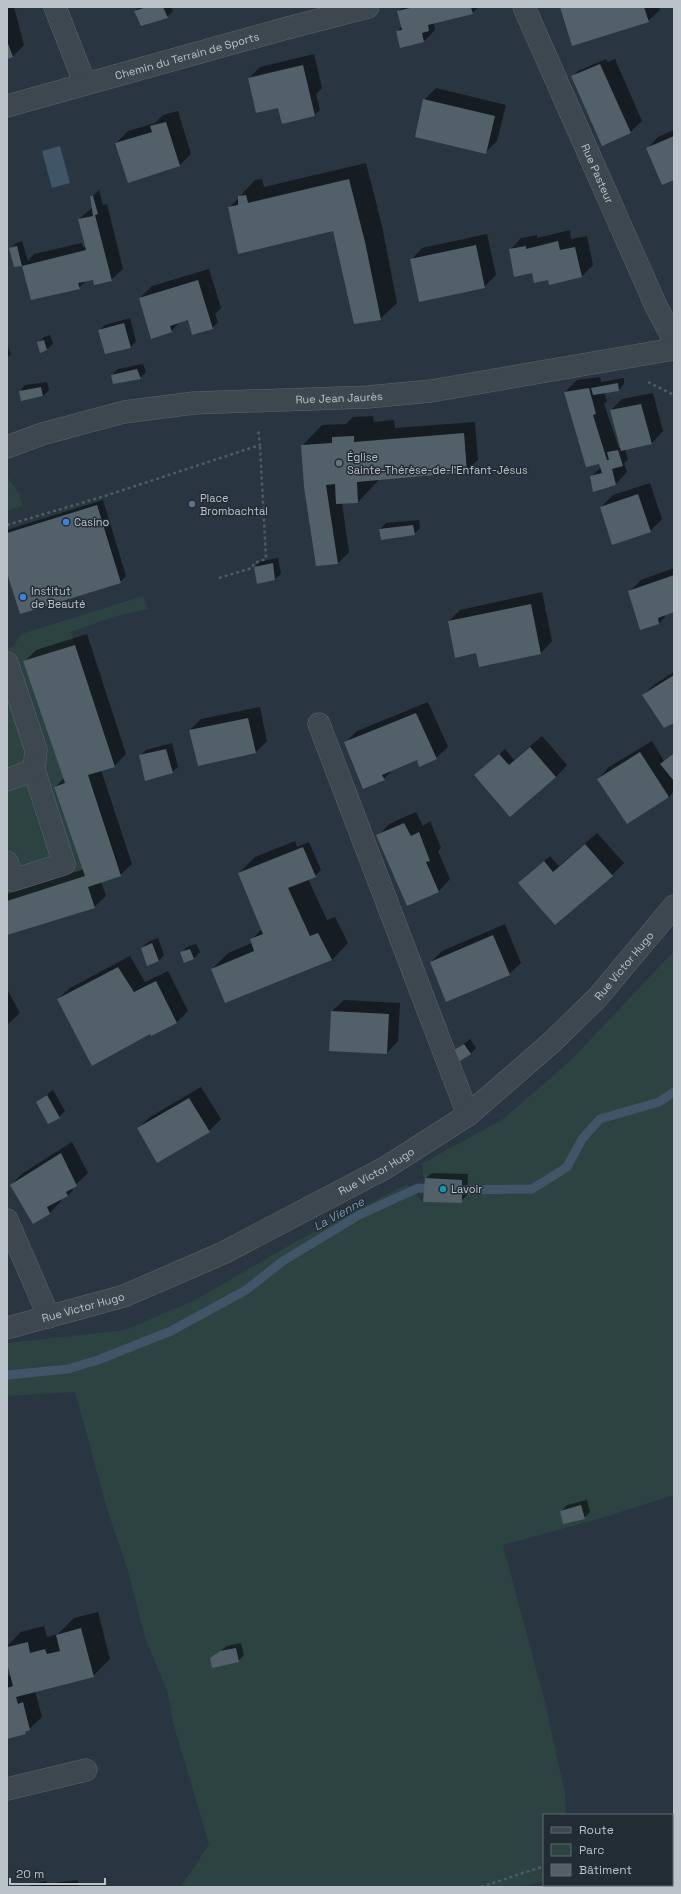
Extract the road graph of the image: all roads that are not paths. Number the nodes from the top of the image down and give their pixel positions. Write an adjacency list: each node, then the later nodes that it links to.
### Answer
1 (55, 7): 4 (street)
2 (368, 7): 4 (street, Chemin du Terrain de Sports)
3 (524, 7): 6 (street, Rue Pasteur)
4 (85, 84): 5 (street, Chemin du Terrain de Sports)
5 (7, 106)
6 (674, 340)
7 (674, 349): 8 (street, Rue Jean Jaurès)
8 (7, 447)
9 (7, 663): 11 (street)
10 (319, 724): 15 (street)
11 (34, 770): 12 (street); 13 (street)
12 (7, 780)
13 (7, 862)
14 (674, 906): 15 (street, Rue Victor Hugo)
15 (468, 1115): 17 (street, Rue Victor Hugo)
16 (7, 1220): 17 (street)
17 (49, 1317): 18 (street, Rue Victor Hugo)
18 (7, 1328)
19 (86, 1770): 20 (street)
20 (7, 1789)

